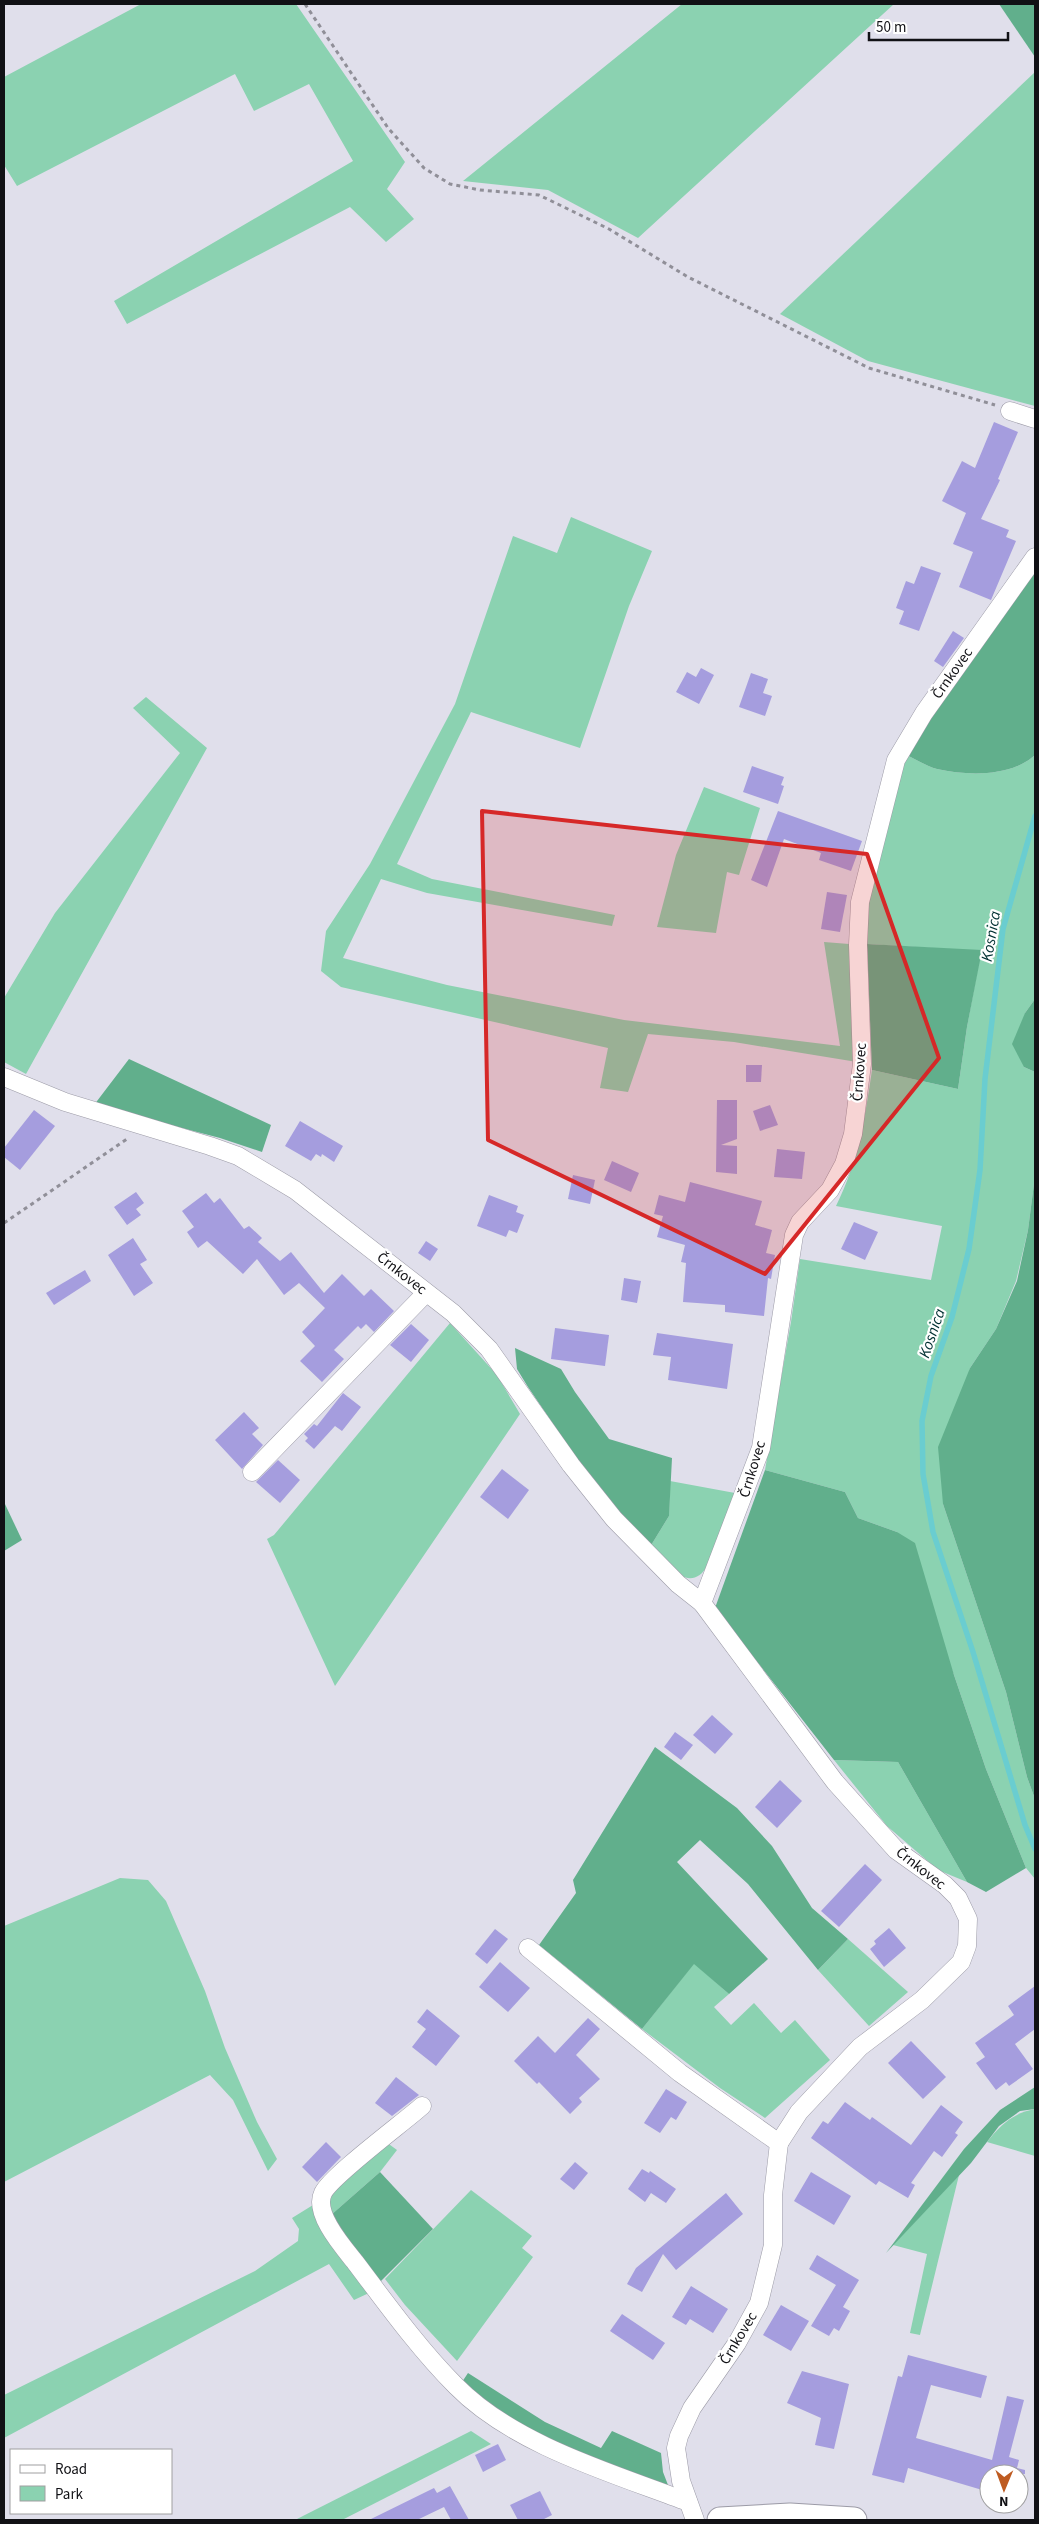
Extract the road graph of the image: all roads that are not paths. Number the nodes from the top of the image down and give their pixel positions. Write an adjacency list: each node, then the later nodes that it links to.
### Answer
1 (1010, 411): 2 (street)
2 (1035, 419)
3 (1035, 557): 7 (street, Črnkovec)
4 (4, 1077): 5 (street, Črnkovec)
5 (426, 1293): 6 (street); 7 (street, Črnkovec)
6 (252, 1472)
7 (702, 1603): 10 (street, Črnkovec)
8 (528, 1948): 10 (street)
9 (422, 2106): 11 (street)
10 (779, 2143): 11 (street, Črnkovec)
11 (688, 2502): 12 (street, Črnkovec)
12 (695, 2520)
13 (720, 2520): 14 (main road)
14 (854, 2520)

